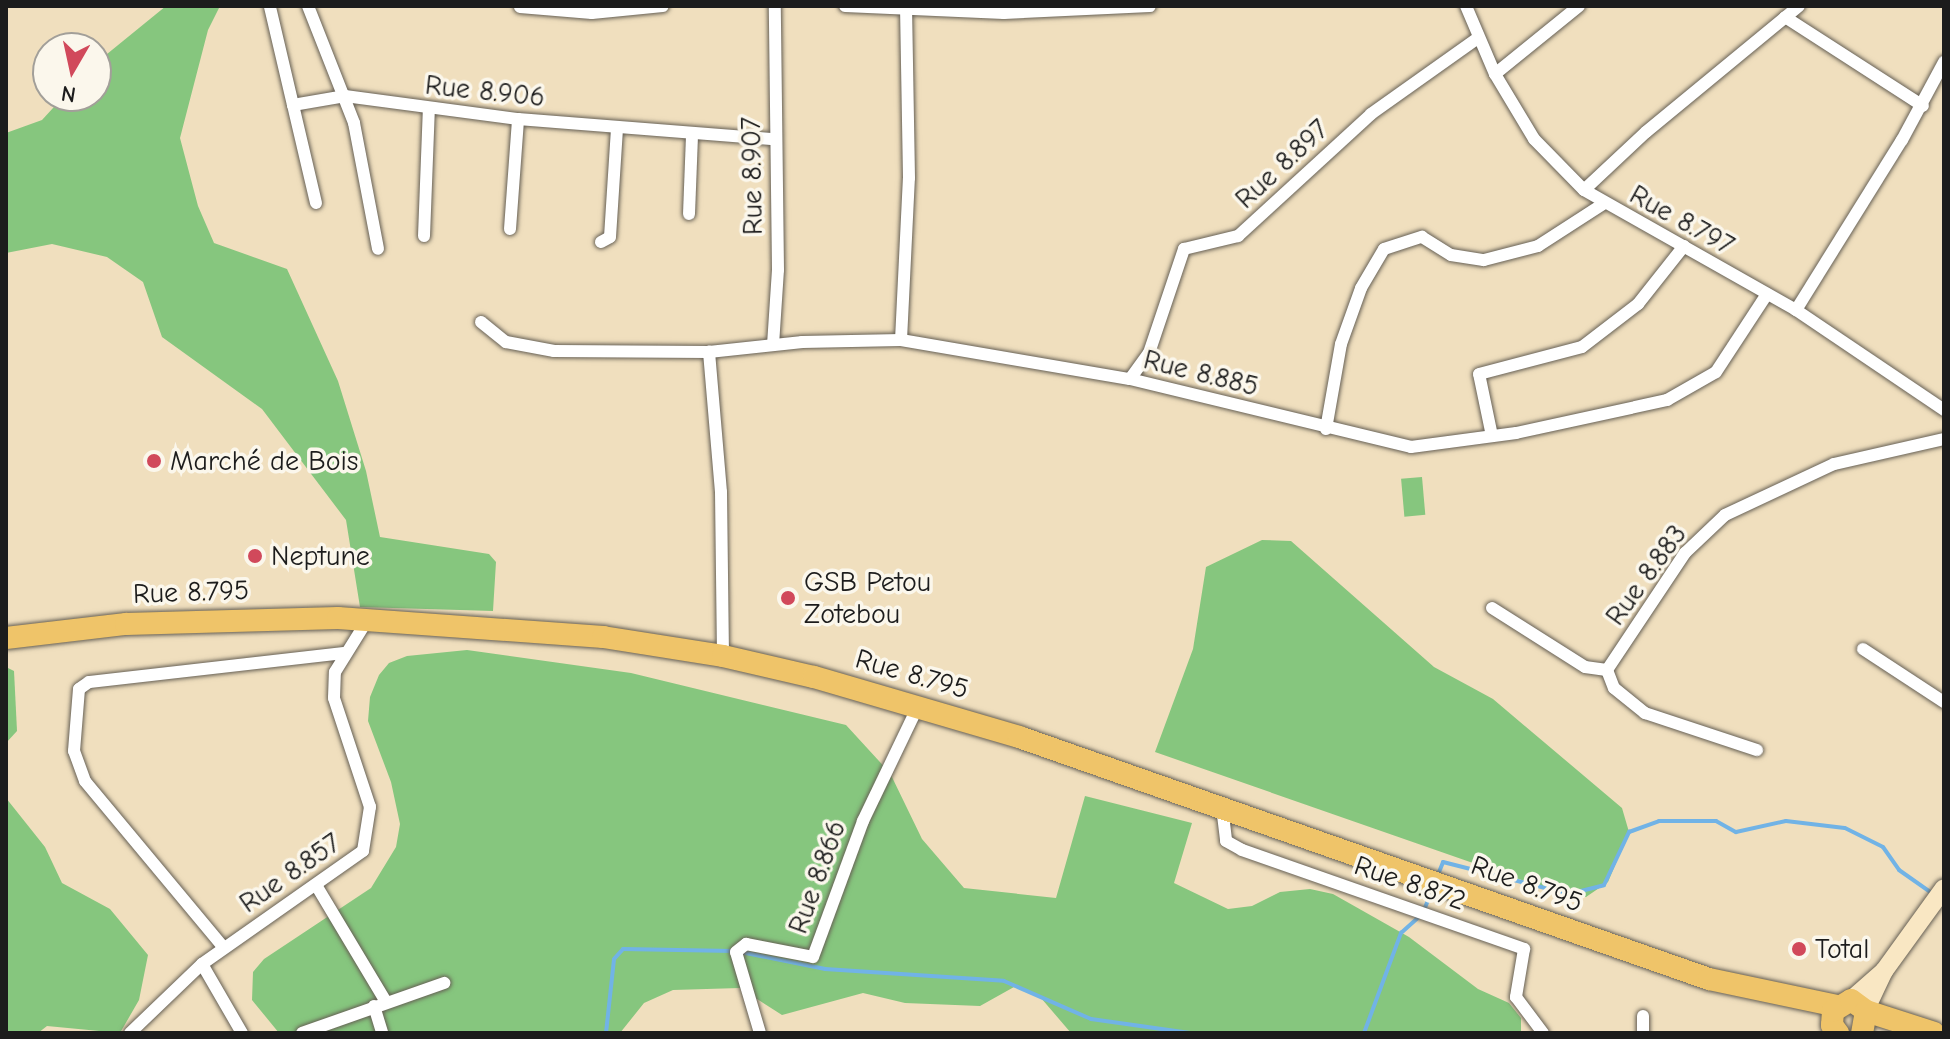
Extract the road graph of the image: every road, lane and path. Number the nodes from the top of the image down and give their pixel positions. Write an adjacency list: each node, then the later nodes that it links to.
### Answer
1 (308, 6): 16 (street)
2 (663, 6): 10 (street)
3 (775, 6): 23 (street, Rue 8.907)
4 (845, 6): 11 (street)
5 (1150, 6): 11 (street)
6 (1466, 6): 13 (street, Rue 8.797)
7 (1579, 6): 15 (street)
8 (1799, 6): 12 (street)
9 (270, 7): 17 (street)
10 (520, 7)
11 (905, 8): 36 (street)
12 (1785, 17): 18 (street); 24 (street)
13 (1478, 38): 15 (street, Rue 8.797); 39 (street, Rue 8.897)
14 (1944, 62): 18 (street)
15 (1495, 74): 24 (street, Rue 8.797)
16 (345, 96): 17 (street, Rue 8.906); 19 (street, Rue 8.906); 32 (street)
17 (293, 105): 25 (street)
18 (1923, 106): 34 (street)
19 (429, 108): 20 (street, Rue 8.906); 29 (street)
20 (518, 119): 21 (street, Rue 8.906); 28 (street)
21 (617, 128): 22 (street, Rue 8.906); 30 (street)
22 (692, 136): 23 (street, Rue 8.906); 27 (street)
23 (774, 139): 37 (street, Rue 8.907)
24 (1584, 190): 26 (street, Rue 8.797)
25 (316, 203)
26 (1603, 204): 31 (street, Rue 8.797); 41 (street)
27 (689, 214)
28 (510, 229)
29 (424, 236)
30 (601, 242)
31 (1684, 246): 33 (street, Rue 8.797); 42 (street)
32 (378, 249)
33 (1767, 294): 34 (street, Rue 8.797); 42 (street, Rue 8.885)
34 (1796, 310): 40 (street, Rue 8.797)
35 (481, 322): 38 (street, Rue 8.885)
36 (901, 340): 37 (street, Rue 8.885); 39 (street, Rue 8.885)
37 (773, 345): 38 (street, Rue 8.885)
38 (709, 352): 49 (street)
39 (1130, 379): 41 (street, Rue 8.885)
40 (1944, 410)
41 (1326, 429): 42 (street, Rue 8.885)
42 (1492, 436)
43 (1944, 439): 50 (street, Rue 8.883)
44 (1492, 608): 50 (street)
45 (368, 619): 46 (highway, Rue 8.795); 48 (street, Rue 8.857); 49 (highway, Rue 8.795)
46 (6, 638)
47 (1863, 649): 51 (street)
48 (344, 653): 55 (street, Rue 8.857); 57 (street)
49 (723, 656): 52 (highway, Rue 8.795)
50 (1607, 670): 53 (street)
51 (1944, 702)
52 (918, 706): 54 (highway, Rue 8.795); 68 (street, Rue 8.866)
53 (1757, 750)
54 (1222, 807): 62 (highway, Rue 8.795); 69 (street, Rue 8.872)
55 (316, 885): 57 (street, Rue 8.857); 60 (street)
56 (1944, 888): 62 (main road)
57 (224, 948): 58 (street, Rue 8.857)
58 (202, 964): 64 (street, Rue 8.857); 65 (street)
59 (444, 983): 60 (street)
60 (380, 1004): 66 (street); 67 (street)
61 (1643, 1016): 70 (street)
62 (1847, 1021): 63 (highway, Rue 8.795)
63 (1926, 1032)
64 (130, 1033)
65 (242, 1033)
66 (302, 1033)
67 (382, 1033)
68 (760, 1033)
69 (1543, 1033)
70 (1643, 1033)

